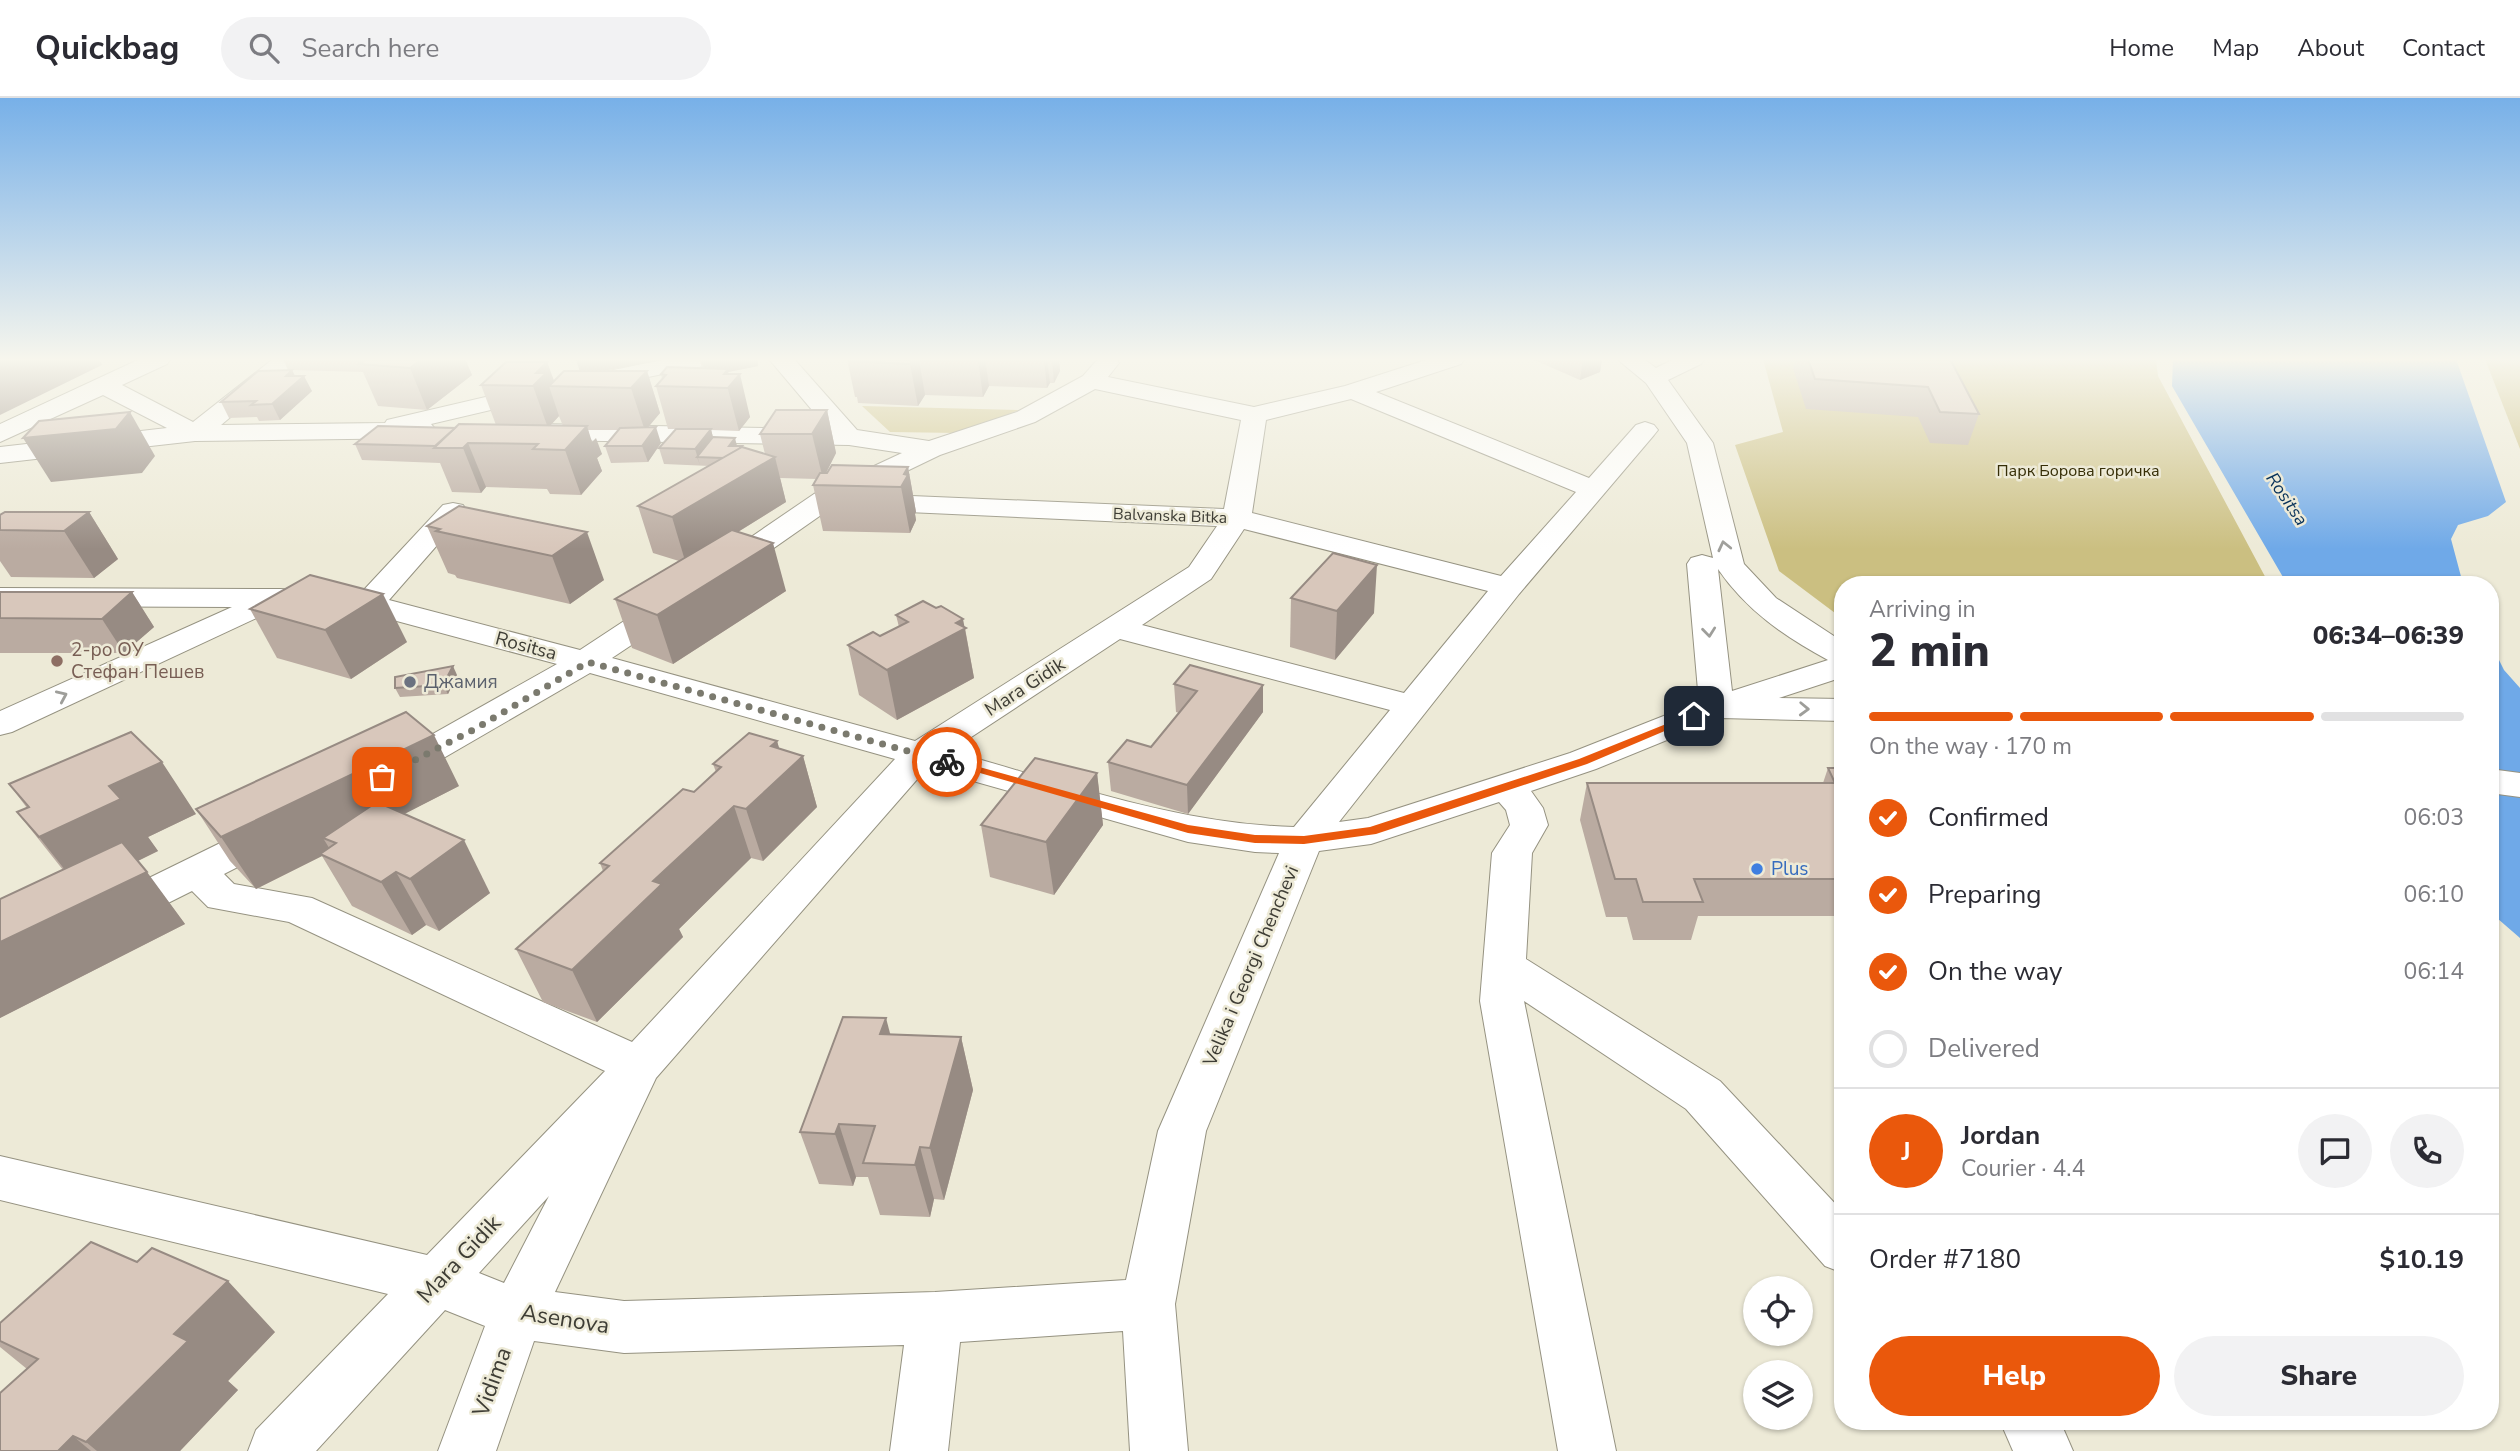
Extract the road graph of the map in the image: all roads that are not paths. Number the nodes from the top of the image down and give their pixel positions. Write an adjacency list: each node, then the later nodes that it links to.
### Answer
1 (25, 422): 16 (street)
2 (174, 422): 15 (street)
3 (209, 422): 15 (street)
4 (412, 422): 12 (street)
5 (836, 422): 17 (street)
6 (1011, 422): 18 (street)
7 (1253, 422): 23 (street, Mara Gidik)
8 (1429, 422): 20 (street)
9 (1653, 422): 20 (street, Velika i Georgi Chenchevi)
10 (1660, 422): 24 (street)
11 (1666, 422): 30 (street, one-way to 11)
12 (378, 430): 13 (street); 15 (street)
13 (475, 431)
14 (517, 432): 17 (street)
15 (195, 433): 19 (street)
16 (0, 434)
17 (849, 437): 18 (street)
18 (930, 449): 21 (street)
19 (0, 455)
20 (1592, 489): 25 (street, Velika i Georgi Chenchevi)
21 (824, 500): 23 (street, Balvanska Bitka); 31 (street)
22 (453, 511): 28 (street)
23 (1237, 519): 25 (street, Balvanska Bitka); 29 (street, Mara Gidik)
24 (1702, 564): 32 (street); 35 (street, one-way to 35)
25 (1508, 587): 34 (street, Velika i Georgi Chenchevi)
26 (0, 597): 27 (street, Rositsa)
27 (280, 598): 28 (street, Rositsa); 37 (street, one-way to 27)
28 (368, 604): 31 (street, Rositsa)
29 (1116, 628): 34 (street); 38 (street, Mara Gidik)
30 (1834, 661)
31 (588, 662): 38 (street, Rositsa); 42 (street)
32 (1834, 663)
33 (1834, 668): 35 (street, Rositsa)
34 (1410, 705): 46 (street, Velika i Georgi Chenchevi)
35 (1717, 707): 36 (street, one-way to 36); 44 (street, Rositsa)
36 (1834, 710)
37 (0, 724)
38 (920, 754): 46 (street, Rositsa); 50 (street, Mara Gidik)
39 (2499, 760): 40 (street)
40 (2520, 763)
41 (2499, 782): 43 (street)
42 (366, 785)
43 (2520, 785)
44 (1507, 786): 46 (street, Rositsa); 49 (street)
45 (306, 816): 47 (street)
46 (1304, 840): 54 (street, Velika i Georgi Chenchevi)
47 (197, 872): 48 (street); 50 (street)
48 (86, 925)
49 (1504, 966): 52 (street); 62 (street)
50 (639, 1066): 53 (street, Mara Gidik); 55 (street, Mara Gidik)
51 (0, 1178): 53 (street, Asenova)
52 (1834, 1239)
53 (438, 1282): 55 (street, Asenova); 58 (street, Mara Gidik)
54 (1148, 1304): 56 (street, Asenova); 61 (street, Velika i Georgi Chenchevi)
55 (517, 1313): 56 (street, Asenova); 59 (street, Vidima)
56 (934, 1318): 60 (street)
57 (2034, 1430): 63 (street)
58 (277, 1451)
59 (467, 1451)
60 (919, 1451)
61 (1159, 1451)
62 (1587, 1451)
63 (2044, 1451)

